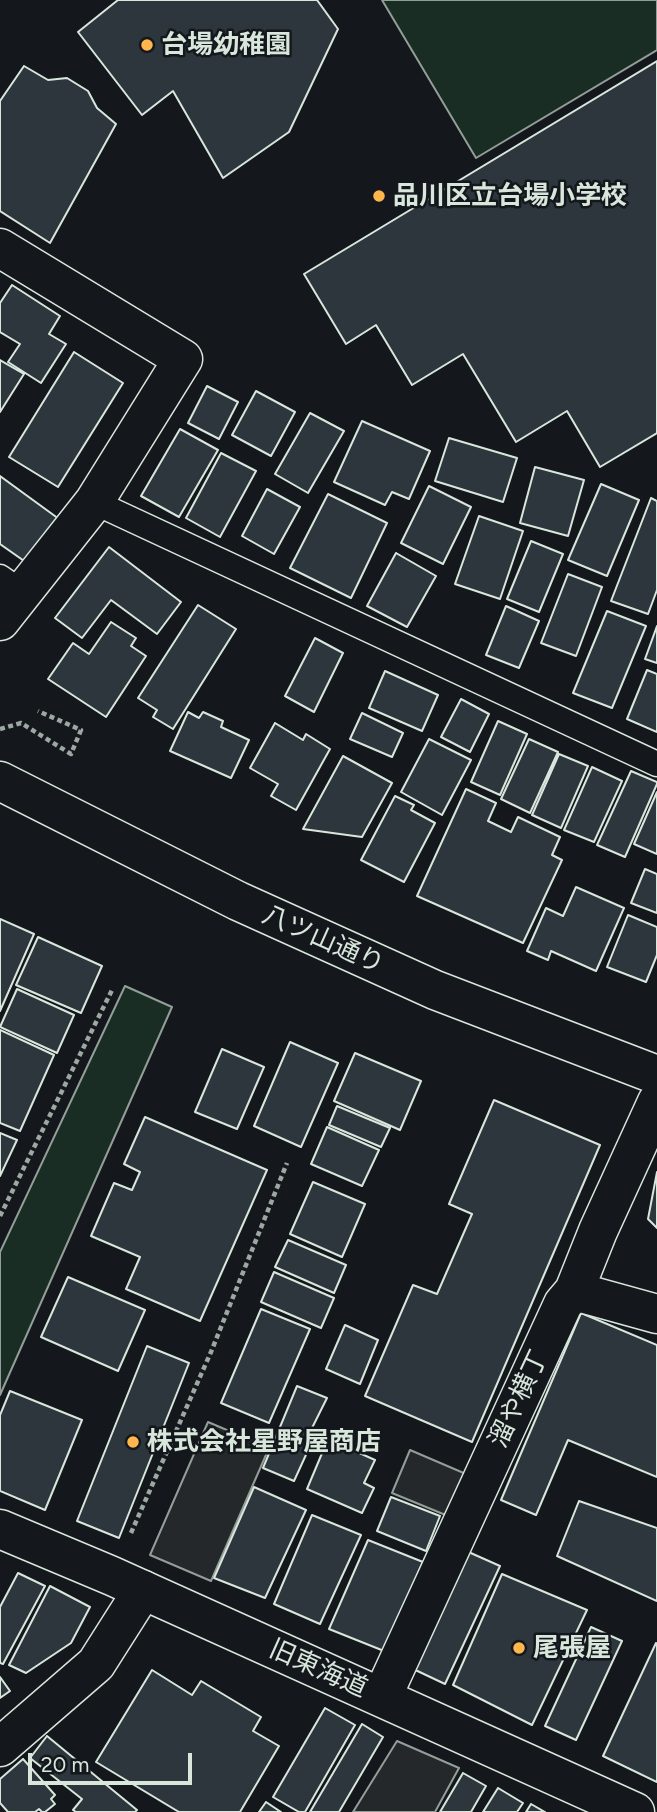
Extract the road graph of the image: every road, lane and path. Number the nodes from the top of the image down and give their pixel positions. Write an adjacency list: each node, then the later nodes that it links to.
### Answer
1 (0, 248): 2 (street)
2 (94, 502): 3 (street); 6 (lane)
3 (8, 597)
4 (38, 711): 5 (path)
5 (0, 729)
6 (657, 764)
7 (0, 781): 9 (street, 八ツ山通り)
8 (113, 988): 12 (path)
9 (657, 1075)
10 (657, 1102): 13 (street, 溜や横丁)
11 (287, 1163): 16 (path)
12 (0, 1216)
13 (574, 1291): 14 (street); 17 (street, 溜や横丁)
14 (657, 1314)
15 (0, 1529): 16 (street, 旧東海道)
16 (127, 1583): 17 (street, 旧東海道); 18 (street)
17 (382, 1697): 19 (street, 旧東海道)
18 (0, 1747)
19 (635, 1812)

